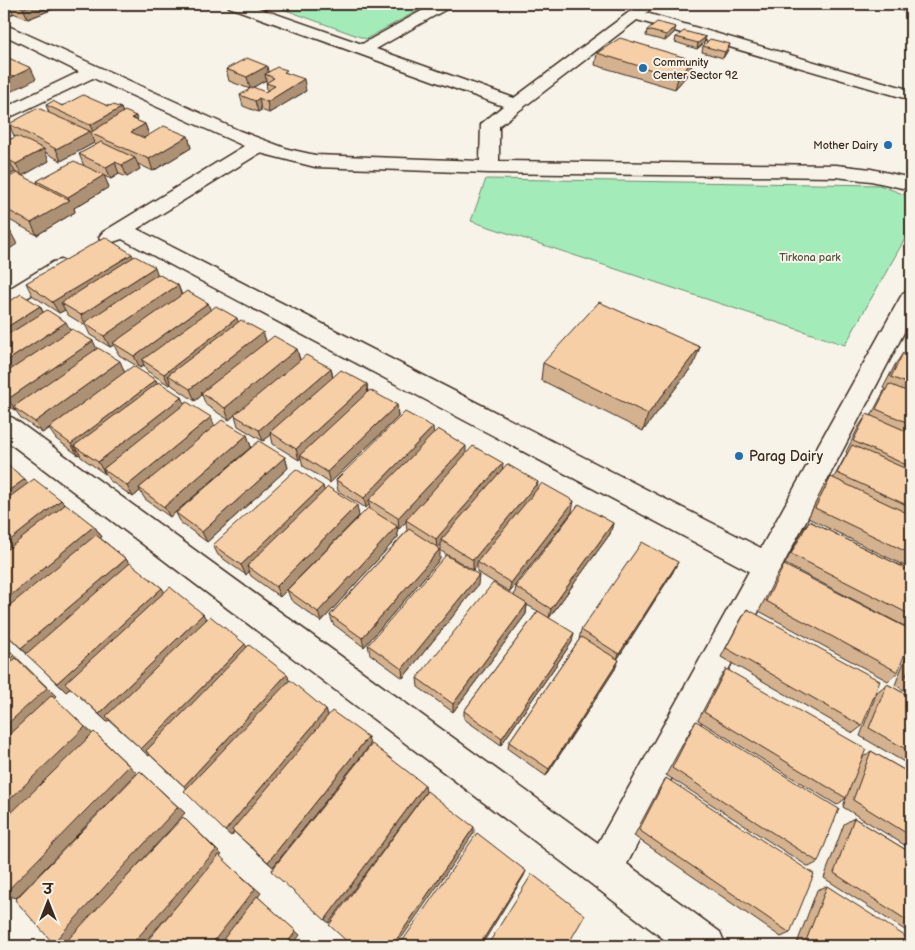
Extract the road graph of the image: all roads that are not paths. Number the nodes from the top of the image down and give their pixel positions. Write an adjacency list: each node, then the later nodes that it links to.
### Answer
1 (24, 4): 7 (street)
2 (234, 4): 10 (street)
3 (445, 4): 10 (street)
4 (650, 4): 8 (street)
5 (896, 4): 6 (street)
6 (911, 8)
7 (4, 12)
8 (635, 15): 12 (street); 13 (street)
9 (4, 29): 11 (street)
10 (363, 50): 13 (street)
11 (92, 72): 14 (street); 15 (street)
12 (911, 95)
13 (517, 105): 16 (street)
14 (4, 115)
15 (258, 146): 16 (street); 18 (street)
16 (489, 167): 17 (street)
17 (911, 184)
18 (122, 230): 20 (street); 23 (street)
19 (911, 298): 21 (street)
20 (4, 302)
21 (901, 341): 23 (street)
22 (4, 425): 24 (street)
23 (767, 566): 24 (street)
24 (604, 870): 25 (street)
25 (706, 946)

